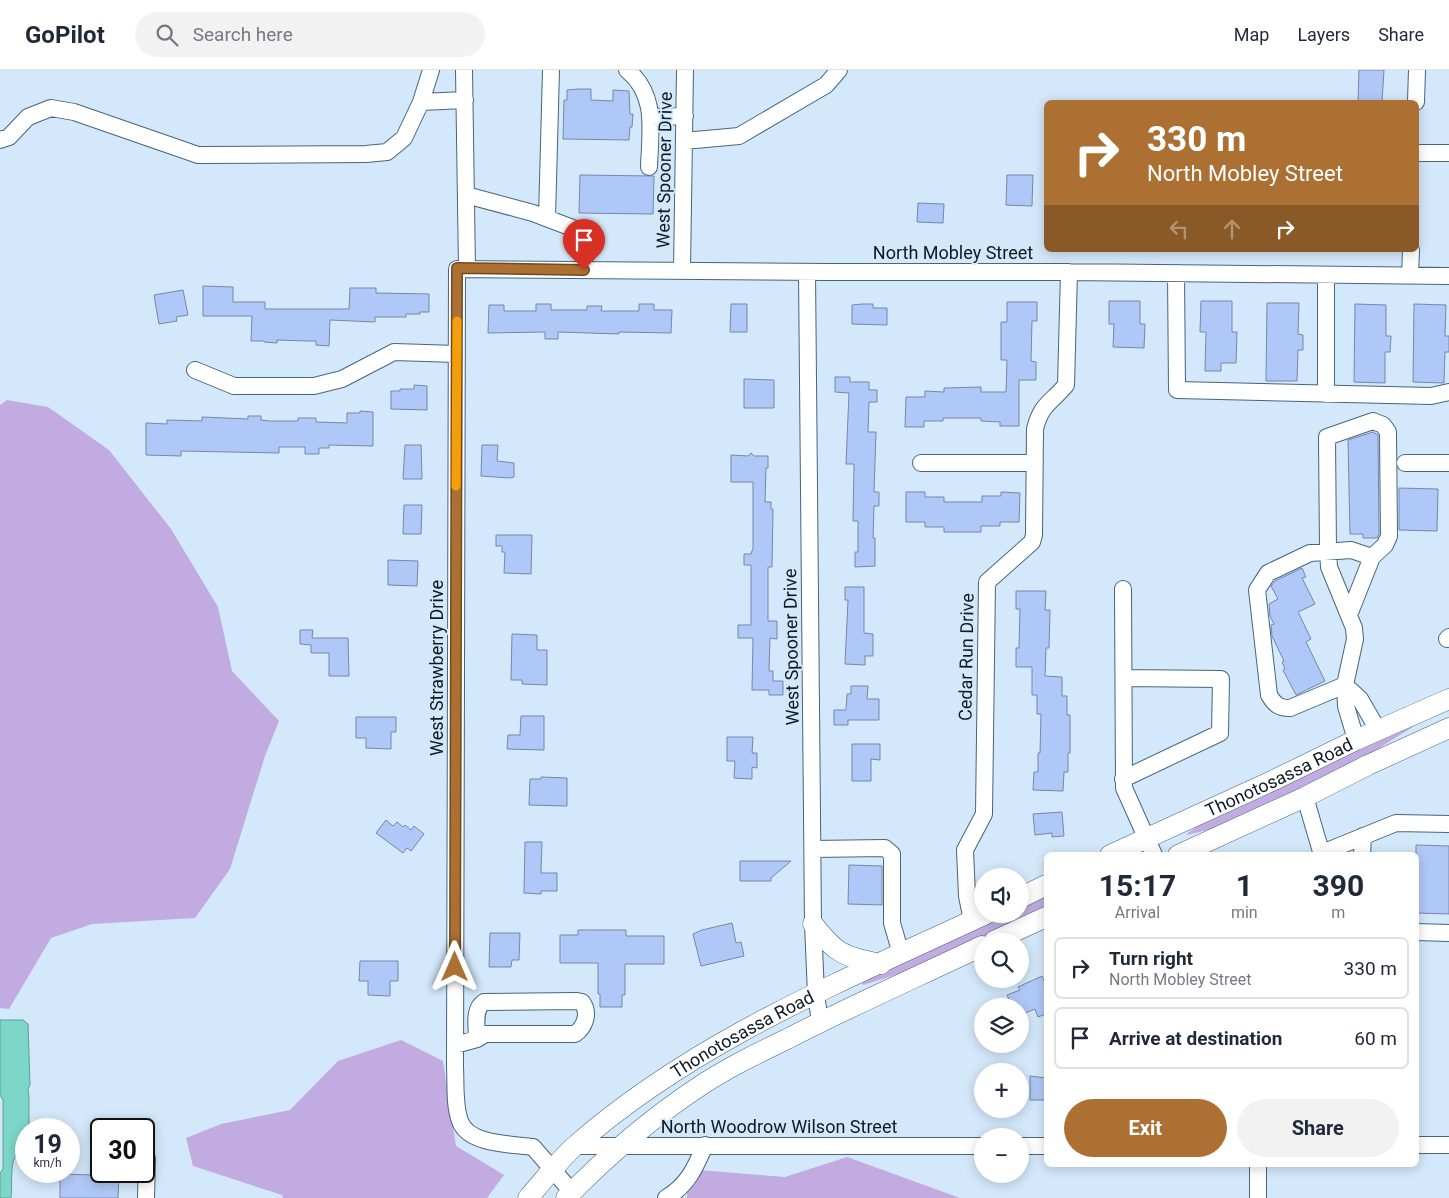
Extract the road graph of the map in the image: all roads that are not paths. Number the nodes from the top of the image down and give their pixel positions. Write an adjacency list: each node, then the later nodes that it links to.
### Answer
1 (431, 70): 10 (street)
2 (464, 70): 8 (street, West Strawberry Drive)
3 (550, 70): 19 (street)
4 (627, 70): 12 (street)
5 (686, 70): 11 (street, West Spooner Drive)
6 (839, 70): 14 (street)
7 (1417, 70): 9 (street)
8 (465, 100): 10 (street); 18 (street, West Strawberry Drive)
9 (1416, 100)
10 (421, 102): 13 (street)
11 (685, 116): 12 (street); 14 (street, West Spooner Drive)
12 (651, 117): 17 (street)
13 (0, 140)
14 (684, 141): 23 (street, West Spooner Drive)
15 (1419, 153): 16 (street)
16 (1449, 153)
17 (649, 167)
18 (466, 195): 19 (street); 21 (street, West Strawberry Drive)
19 (547, 218): 22 (street)
20 (1411, 252): 28 (street)
21 (462, 268): 22 (street, North Mobley Street); 30 (street, West Strawberry Drive)
22 (584, 270): 23 (street, North Mobley Street)
23 (682, 271): 24 (street, North Mobley Street)
24 (807, 272): 25 (street, North Mobley Street); 53 (street, West Spooner Drive)
25 (1069, 272): 26 (street, North Mobley Street); 35 (street, Cedar Run Drive)
26 (1176, 273): 27 (street, North Mobley Street); 33 (street)
27 (1326, 275): 28 (street, North Mobley Street); 33 (street)
28 (1410, 276): 29 (street, North Mobley Street)
29 (1449, 276)
30 (457, 354): 31 (street); 74 (street, West Strawberry Drive)
31 (195, 370)
32 (1449, 392): 33 (street)
33 (1326, 394)
34 (921, 463): 35 (street)
35 (1035, 463): 61 (street, Cedar Run Drive)
36 (1406, 463): 37 (street)
37 (1449, 463)
38 (1328, 550): 39 (street); 39 (street); 41 (street); 43 (street)
39 (1372, 557): 41 (street)
40 (1123, 589): 42 (street)
41 (1349, 615): 43 (street)
42 (1124, 678): 48 (street); 48 (street)
43 (1345, 685): 46 (street); 47 (street)
44 (1449, 699): 46 (main road, Thonotosassa Road)
45 (1447, 728): 49 (main road, Thonotosassa Road)
46 (1378, 730): 47 (main road, Thonotosassa Road)
47 (1356, 740): 52 (main road, Thonotosassa Road)
48 (1123, 779): 52 (street)
49 (1305, 797): 55 (main road, Thonotosassa Road); 56 (street)
50 (1449, 824): 51 (street)
51 (1363, 836): 57 (street); 58 (street)
52 (1150, 846): 54 (main road, Thonotosassa Road)
53 (813, 849): 64 (street, West Spooner Drive); 69 (street)
54 (1123, 852)
55 (1185, 852)
56 (1321, 852)
57 (1327, 852)
58 (1362, 852)
59 (1044, 886): 60 (main road)
60 (1029, 894)
61 (974, 908)
62 (1044, 918): 66 (main road)
63 (974, 919): 69 (main road, Thonotosassa Road)
64 (813, 924): 70 (main road); 71 (street, West Spooner Drive)
65 (1419, 932): 67 (street)
66 (1011, 933)
67 (1449, 933)
68 (974, 950): 72 (main road, Thonotosassa Road)
69 (901, 954): 70 (main road, Thonotosassa Road)
70 (881, 964): 71 (main road, Thonotosassa Road)
71 (816, 994): 72 (street, West Spooner Drive); 77 (main road, Thonotosassa Road)
72 (820, 1022): 75 (main road, Thonotosassa Road)
73 (477, 1039): 73 (street); 74 (street)
74 (455, 1045): 84 (street, West Strawberry Drive)
75 (622, 1145): 77 (street, North Woodrow Wilson Street); 78 (street, North Woodrow Wilson Street); 86 (main road, Thonotosassa Road)
76 (1449, 1145): 82 (street)
77 (575, 1146): 84 (main road, Thonotosassa Road)
78 (705, 1146): 79 (street, North Woodrow Wilson Street); 89 (street)
79 (974, 1146)
80 (1029, 1146): 81 (street)
81 (1044, 1146)
82 (1419, 1146)
83 (1258, 1167): 90 (street)
84 (552, 1171): 86 (street); 88 (main road, Thonotosassa Road)
85 (146, 1183): 87 (street)
86 (569, 1195)
87 (146, 1198)
88 (528, 1198)
89 (666, 1198)
90 (1258, 1198)

